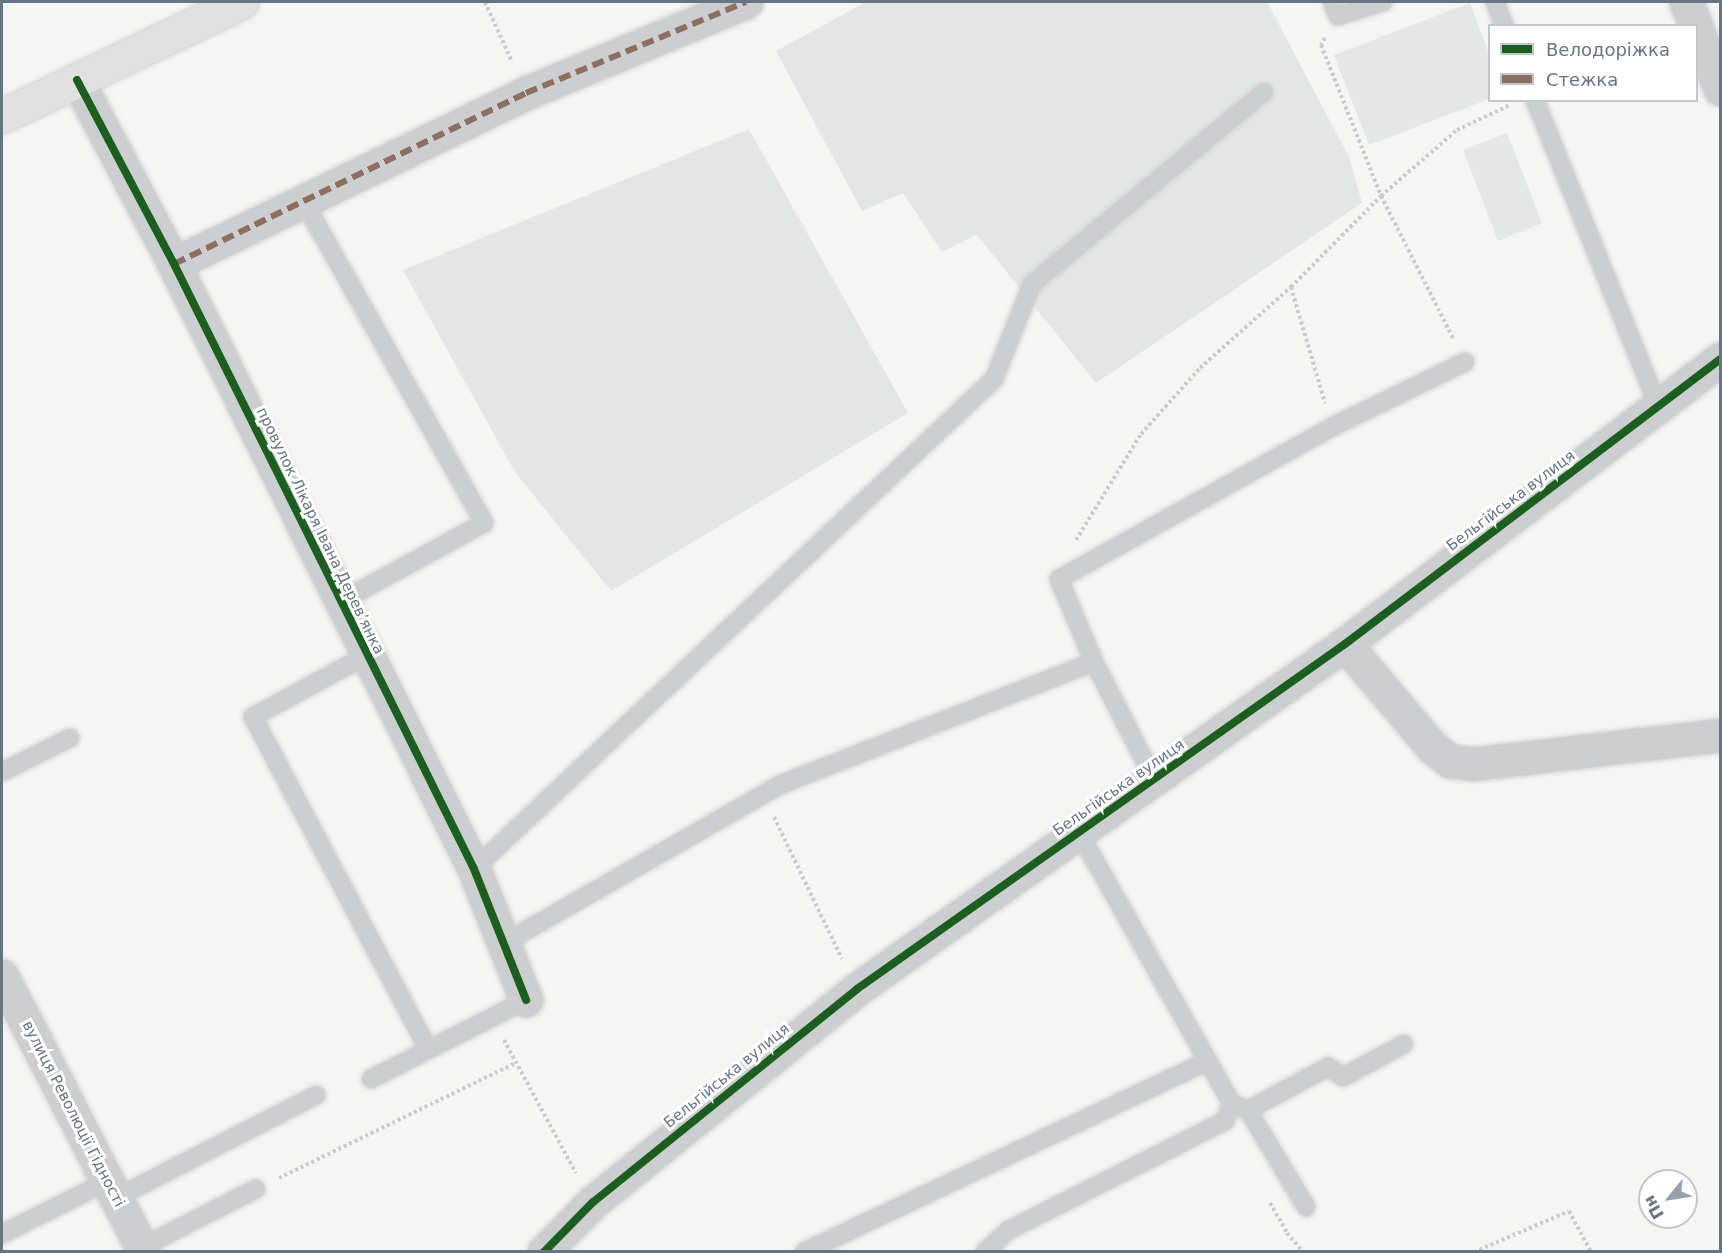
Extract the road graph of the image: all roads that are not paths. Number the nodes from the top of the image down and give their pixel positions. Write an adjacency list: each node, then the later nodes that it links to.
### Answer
1 (241, 2): 10 (main road)
2 (746, 2): 15 (street)
3 (1383, 2): 6 (lane)
4 (1495, 2): 7 (lane)
5 (1686, 2): 8 (street)
6 (1335, 9)
7 (1503, 24)
8 (1695, 24)
9 (1698, 31): 11 (street)
10 (77, 80): 14 (main road); 16 (street, провулок Лікаря Івана Деревʼянка)
11 (1720, 89)
12 (1264, 92): 29 (lane)
13 (1536, 102): 19 (lane)
14 (2, 116)
15 (304, 202): 16 (street); 20 (lane)
16 (174, 264): 20 (street, провулок Лікаря Івана Деревʼянка)
17 (1720, 359): 19 (street, Бельгійська вулиця)
18 (1465, 362): 23 (lane)
19 (1658, 406): 21 (street, Бельгійська вулиця)
20 (340, 602): 22 (street, провулок Лікаря Івана Деревʼянка)
21 (1345, 644): 24 (street); 27 (street, Бельгійська вулиця)
22 (367, 655): 29 (street, провулок Лікаря Івана Деревʼянка); 34 (lane)
23 (1094, 662): 27 (lane); 30 (lane)
24 (1720, 735)
25 (70, 738): 26 (lane)
26 (2, 772)
27 (1155, 780): 28 (street, Бельгійська вулиця)
28 (1079, 832): 35 (lane); 44 (street, Бельгійська вулиця)
29 (474, 869): 30 (street, провулок Лікаря Івана Деревʼянка)
30 (504, 944): 32 (street, провулок Лікаря Івана Деревʼянка)
31 (3, 983): 40 (street, вулиця Революції Гідності)
32 (526, 1000): 34 (lane)
33 (1404, 1044): 38 (lane)
34 (428, 1050): 36 (lane)
35 (1208, 1061): 38 (lane); 45 (lane)
36 (371, 1079)
37 (316, 1095): 40 (lane)
38 (1240, 1107): 41 (lane); 46 (lane)
39 (256, 1189): 43 (lane)
40 (112, 1190): 42 (lane); 43 (street, вулиця Революції Гідності)
41 (1306, 1206)
42 (2, 1234)
43 (143, 1249)
44 (544, 1251)
45 (804, 1251)
46 (985, 1251)

